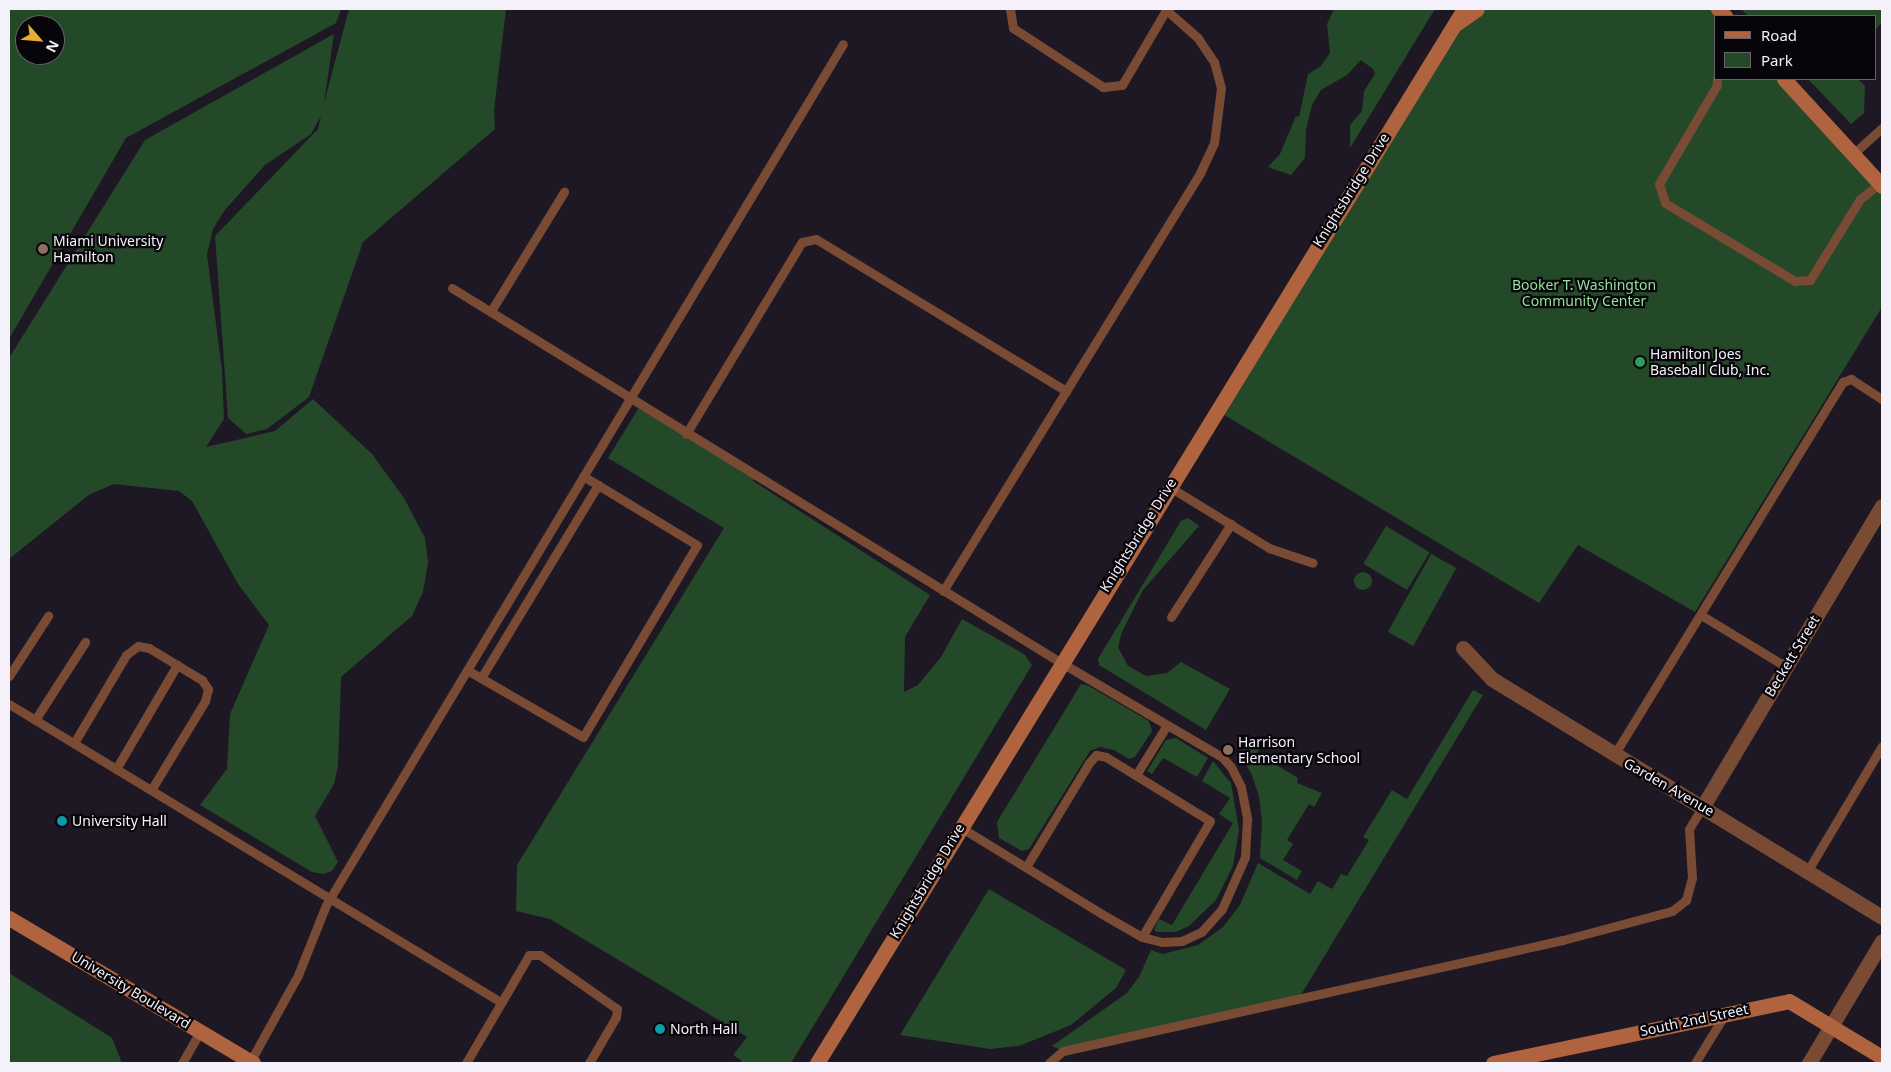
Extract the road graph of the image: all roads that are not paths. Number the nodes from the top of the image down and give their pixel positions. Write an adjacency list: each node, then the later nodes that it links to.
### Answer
1 (1010, 9): 2 (lane)
2 (1166, 9): 15 (lane)
3 (1464, 9): 5 (street, Knightsbridge Drive)
4 (1477, 9): 5 (street)
5 (1452, 27): 21 (street, Knightsbridge Drive)
6 (843, 44): 16 (lane)
7 (1717, 80): 11 (lane)
8 (1785, 80): 10 (street)
9 (1882, 128): 10 (lane)
10 (1853, 154): 11 (street)
11 (1881, 184)
12 (564, 192): 14 (lane)
13 (452, 288): 14 (lane)
14 (491, 311): 16 (lane)
15 (1066, 391): 18 (lane); 25 (lane)
16 (629, 399): 18 (lane); 19 (lane)
17 (1882, 400): 26 (lane)
18 (686, 434): 25 (lane)
19 (583, 476): 20 (lane); 34 (lane)
20 (598, 484): 36 (lane); 36 (lane)
21 (1168, 486): 23 (lane); 31 (street, Knightsbridge Drive)
22 (1882, 506): 33 (street, Beckett Street)
23 (1231, 524): 24 (lane); 28 (lane)
24 (1313, 563)
25 (943, 591): 31 (lane)
26 (1701, 615): 33 (lane); 42 (lane)
27 (48, 616): 35 (lane)
28 (1171, 617)
29 (84, 642): 38 (lane)
30 (1463, 648): 42 (street, Garden Avenue)
31 (1060, 662): 39 (lane); 47 (street, Knightsbridge Drive)
32 (177, 665): 40 (lane); 43 (lane); 45 (lane)
33 (1785, 666): 46 (street, Beckett Street)
34 (467, 670): 36 (lane); 50 (lane)
35 (9, 676)
36 (482, 678)
37 (9, 704): 38 (lane)
38 (35, 720): 40 (lane)
39 (1166, 725): 44 (lane); 53 (lane)
40 (74, 743): 43 (lane)
41 (1882, 746): 49 (lane)
42 (1614, 755): 46 (street, Garden Avenue)
43 (116, 769): 45 (lane)
44 (1136, 775): 48 (lane); 53 (lane)
45 (151, 790): 50 (lane)
46 (1703, 806): 49 (street, Garden Avenue); 65 (lane)
47 (960, 827): 48 (lane); 64 (street, Knightsbridge Drive)
48 (1026, 867): 53 (lane)
49 (1808, 870): 51 (street, Garden Avenue)
50 (330, 898): 55 (lane); 60 (lane)
51 (1882, 917)
52 (9, 918): 58 (street, University Boulevard)
53 (1142, 937)
54 (1882, 941): 57 (street)
55 (499, 1001): 62 (lane); 63 (lane)
56 (1727, 1012): 57 (street, South 2nd Street); 66 (street, South 2nd Street); 67 (lane)
57 (1832, 1025): 59 (street, South 2nd Street); 68 (street)
58 (200, 1032): 60 (street, University Boulevard); 61 (lane)
59 (1882, 1056)
60 (252, 1062)
61 (182, 1063)
62 (466, 1063)
63 (589, 1063)
64 (816, 1063)
65 (1049, 1063)
66 (1493, 1063)
67 (1695, 1063)
68 (1809, 1063)

